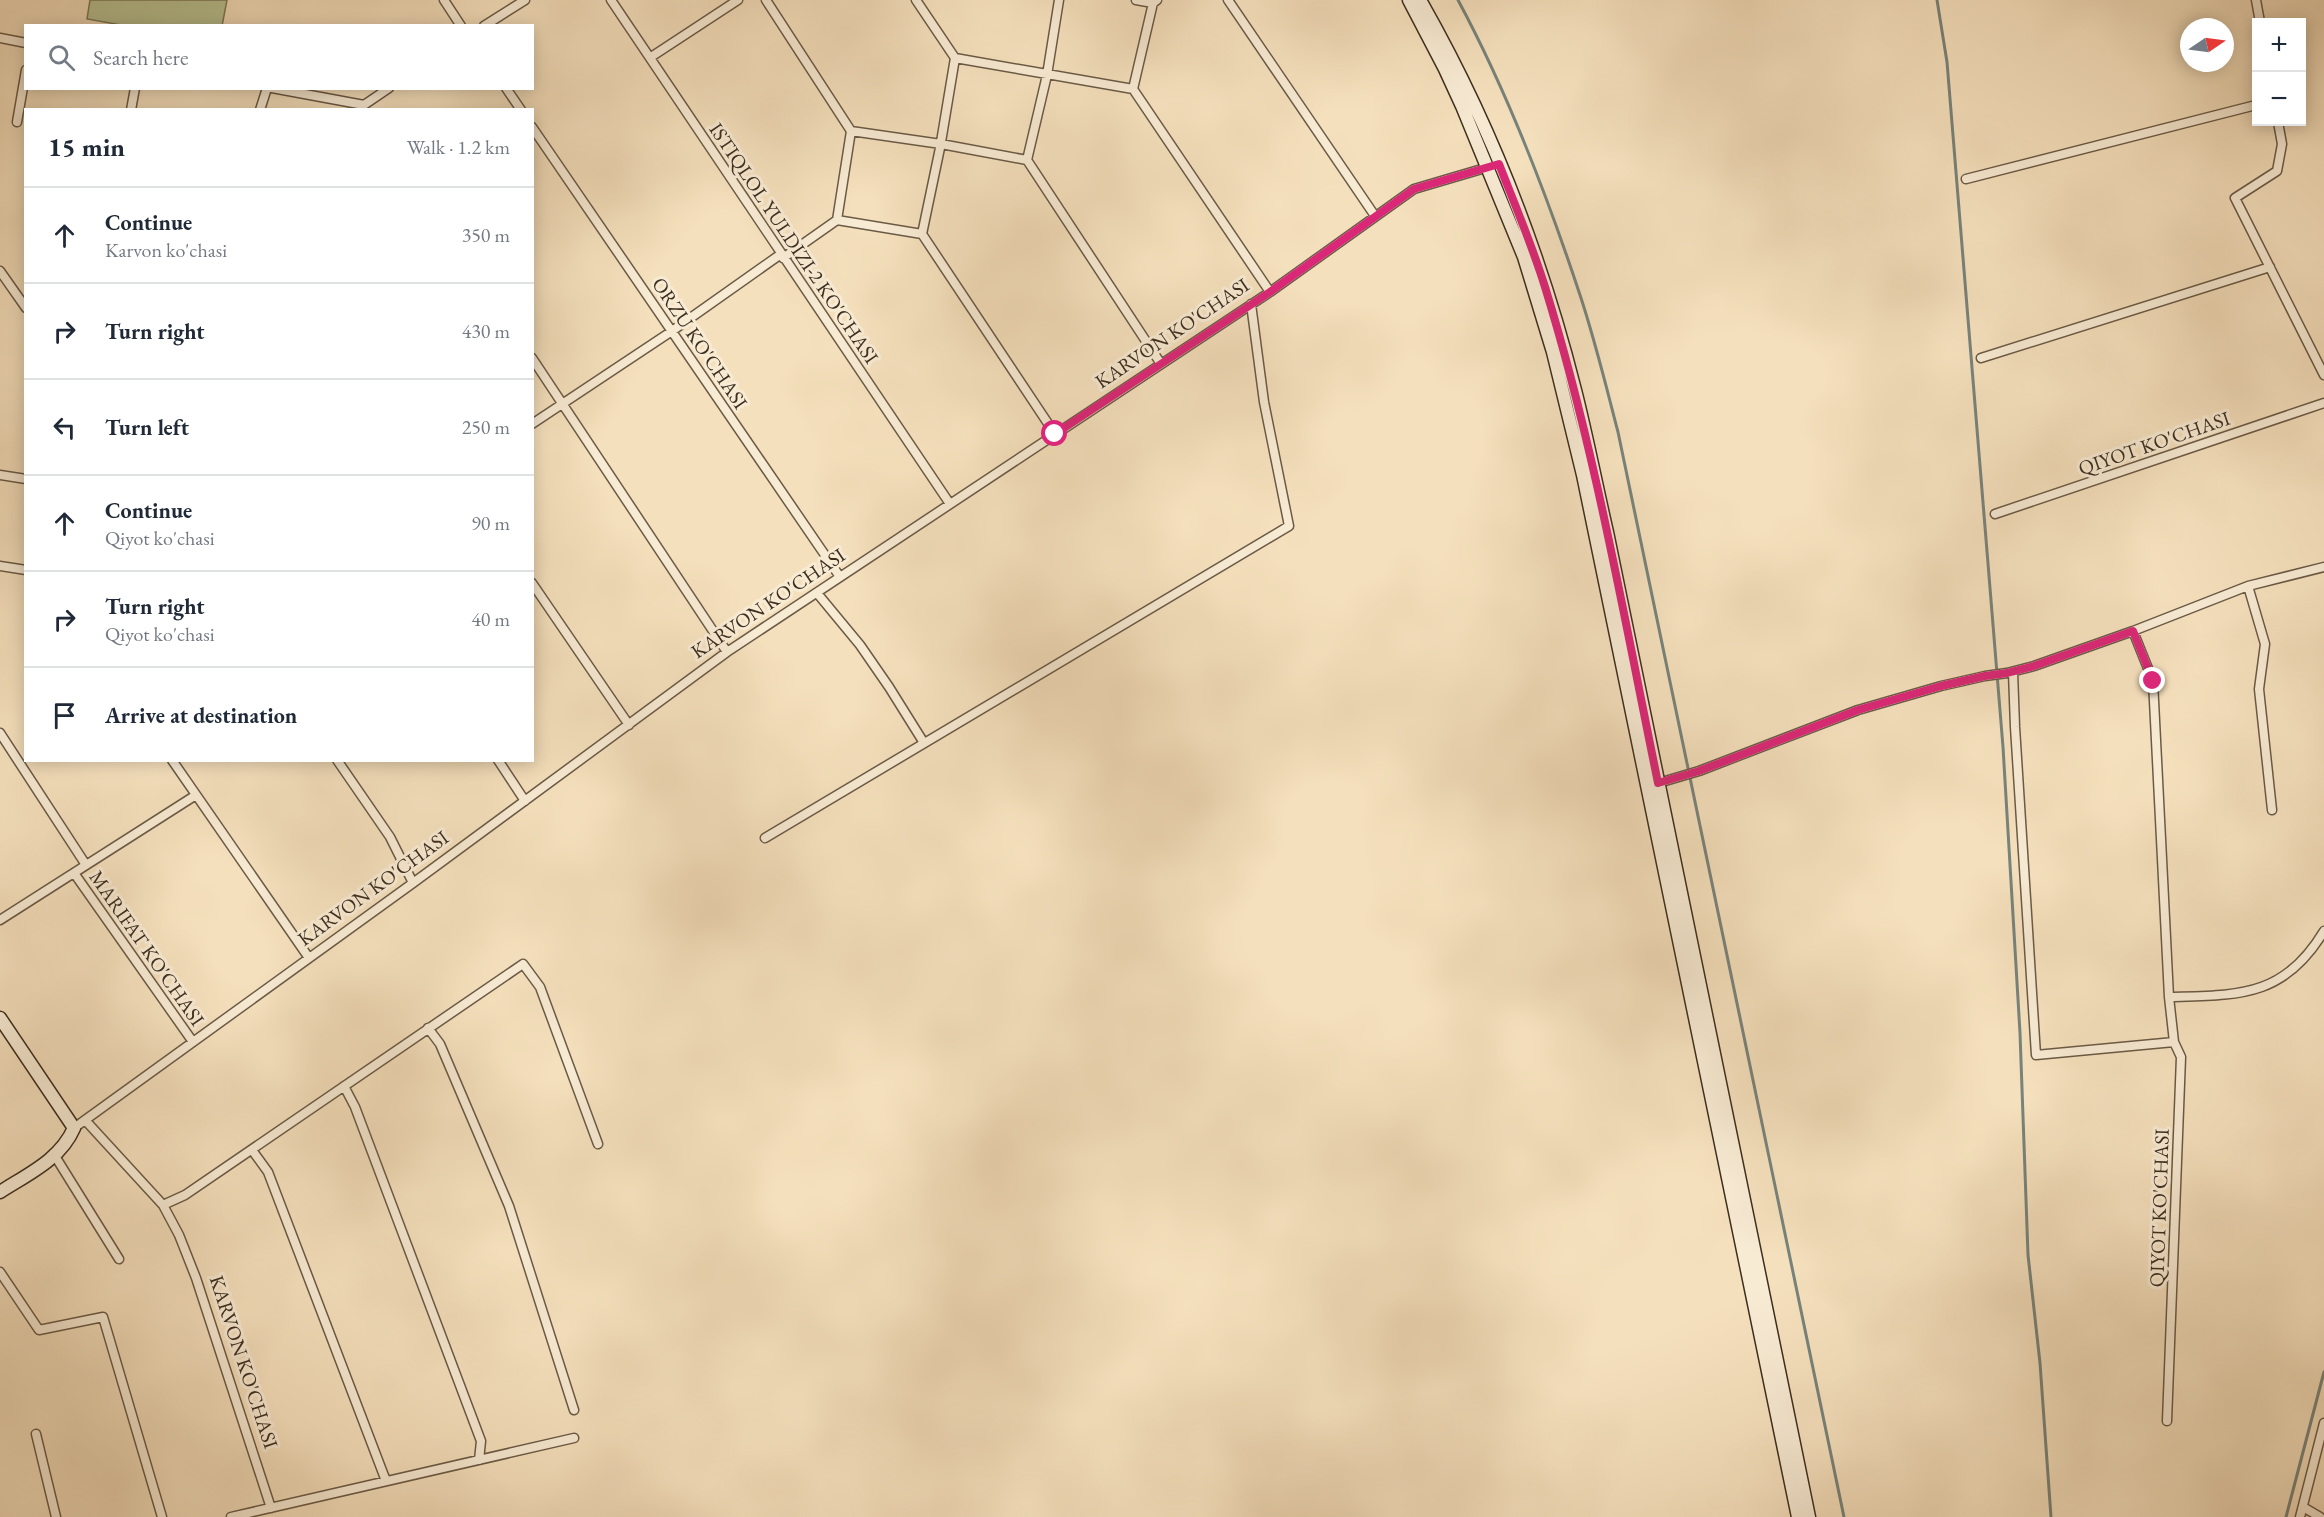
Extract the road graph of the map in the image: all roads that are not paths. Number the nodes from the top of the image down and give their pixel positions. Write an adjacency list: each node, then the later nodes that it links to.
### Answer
1 (444, 0): 15 (street)
2 (525, 0): 16 (street)
3 (611, 0): 19 (street, ISTIQLOL YULDIZI-2 KO'CHASI)
4 (738, 0): 19 (street)
5 (766, 0): 37 (street)
6 (916, 0): 20 (street)
7 (1059, 0): 21 (street)
8 (1137, 0): 13 (street)
9 (1228, 0): 42 (street)
10 (1409, 0): 40 (main road)
11 (1420, 0): 40 (main road)
12 (2256, 0): 14 (street)
13 (1155, 2): 23 (street)
14 (2259, 18)
15 (460, 24)
16 (487, 24)
17 (0, 38): 18 (street)
18 (24, 42)
19 (651, 57): 45 (street, ISTIQLOL YULDIZI-2 KO'CHASI)
20 (955, 58): 21 (street); 38 (street)
21 (1047, 75): 23 (street); 39 (street)
22 (24, 80): 34 (street)
23 (1133, 88): 48 (street)
24 (135, 90): 31 (street)
25 (266, 90): 32 (street)
26 (282, 90): 30 (street)
27 (386, 90): 30 (street)
28 (507, 90): 33 (street)
29 (2252, 106): 41 (street)
30 (365, 107)
31 (131, 108)
32 (261, 108)
33 (520, 108)
34 (16, 122)
35 (2279, 126): 46 (street)
36 (534, 130): 51 (street, ORZU KO'CHASI)
37 (851, 131): 38 (street); 43 (street)
38 (941, 144): 39 (street); 44 (street)
39 (1027, 160): 54 (street)
40 (1493, 166): 42 (street, KARVON KO'CHASI); 80 (main road)
41 (1966, 179)
42 (1375, 216): 48 (street, KARVON KO'CHASI)
43 (837, 220): 44 (street); 45 (street)
44 (922, 234): 59 (street)
45 (782, 256): 51 (street); 62 (street, ISTIQLOL YULDIZI-2 KO'CHASI)
46 (2270, 267): 52 (street); 55 (street)
47 (0, 271): 50 (street)
48 (1270, 292): 49 (street, KARVON KO'CHASI)
49 (1251, 304): 54 (street, KARVON KO'CHASI); 76 (street)
50 (24, 305)
51 (672, 331): 57 (street); 67 (street, ORZU KO'CHASI)
52 (1982, 358)
53 (534, 361): 57 (street)
54 (1161, 364): 59 (street, KARVON KO'CHASI)
55 (2324, 375)
56 (2324, 403): 63 (street, QIYOT KO'CHASI)
57 (563, 404): 58 (street); 72 (street)
58 (534, 423)
59 (1055, 434): 62 (street, KARVON KO'CHASI)
60 (0, 475): 61 (street)
61 (24, 479)
62 (950, 504): 67 (street, KARVON KO'CHASI)
63 (1995, 514)
64 (0, 566): 66 (street)
65 (2324, 567): 69 (street)
66 (24, 570)
67 (840, 577): 70 (street, KARVON KO'CHASI)
68 (534, 586): 74 (street)
69 (2248, 586): 71 (street); 83 (street)
70 (817, 593): 72 (street, KARVON KO'CHASI); 76 (street)
71 (2133, 631): 73 (street); 91 (street, QIYOT KO'CHASI)
72 (727, 652): 74 (street, KARVON KO'CHASI)
73 (2010, 673): 80 (street); 95 (street)
74 (629, 725): 82 (street, KARVON KO'CHASI)
75 (0, 733): 85 (street, MARIFAT KO'CHASI)
76 (924, 743): 84 (street)
77 (173, 762): 81 (street)
78 (338, 762): 87 (street)
79 (499, 762): 82 (street)
80 (1652, 784): 119 (main road); 120 (main road)
81 (196, 795): 85 (street); 90 (street)
82 (525, 801): 87 (street, KARVON KO'CHASI)
83 (2272, 810)
84 (765, 838)
85 (86, 866): 86 (street)
86 (74, 873): 88 (street); 94 (street, MARIFAT KO'CHASI)
87 (413, 883): 90 (street, KARVON KO'CHASI)
88 (0, 920)
89 (2324, 931): 91 (street)
90 (309, 958): 94 (street, KARVON KO'CHASI)
91 (2169, 997): 95 (street, QIYOT KO'CHASI)
92 (0, 1018): 98 (main road)
93 (428, 1028): 96 (street); 99 (street); 106 (street)
94 (193, 1042): 97 (street, KARVON KO'CHASI)
95 (2174, 1042): 107 (street, QIYOT KO'CHASI)
96 (344, 1086): 100 (street); 112 (street)
97 (85, 1120): 98 (street, KARVON KO'CHASI); 103 (street, KARVON KO'CHASI)
98 (74, 1128): 101 (main road, KARVON KO'CHASI)
99 (598, 1144)
100 (252, 1150): 103 (street); 113 (street)
101 (55, 1156): 102 (main road, KARVON KO'CHASI); 104 (street)
102 (0, 1192)
103 (163, 1205): 115 (street, KARVON KO'CHASI)
104 (119, 1259)
105 (0, 1272): 117 (street)
106 (574, 1410)
107 (2167, 1421)
108 (2324, 1423): 111 (street)
109 (36, 1434): 116 (street)
110 (574, 1438): 112 (street)
111 (2318, 1456): 114 (street)
112 (479, 1460): 113 (street)
113 (387, 1481): 115 (street)
114 (2302, 1507): 121 (street); 122 (street)
115 (271, 1508): 118 (street)
116 (56, 1517)
117 (162, 1517)
118 (231, 1517)
119 (1798, 1517)
120 (1809, 1517)
121 (2300, 1517)
122 (2320, 1517)

